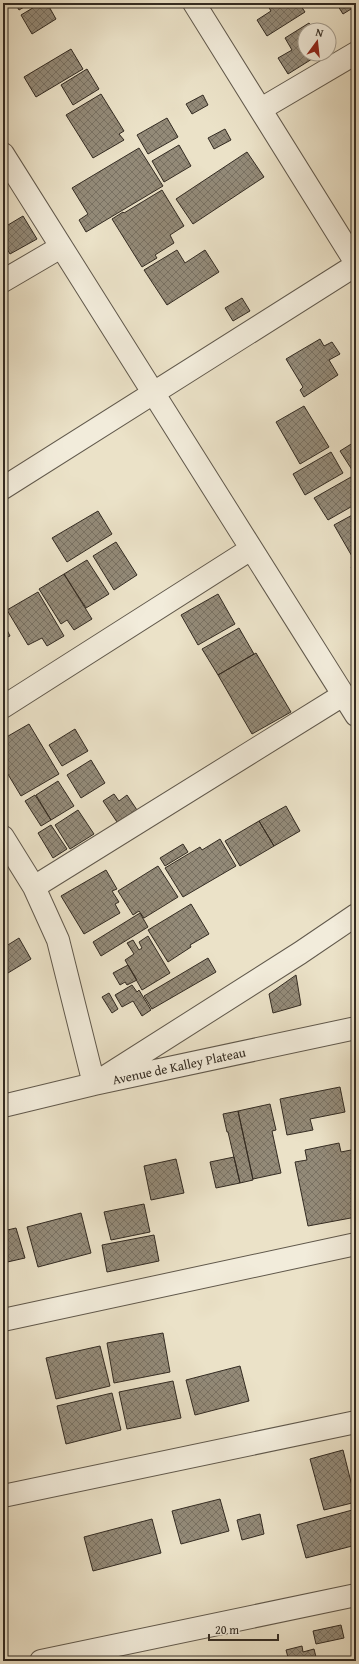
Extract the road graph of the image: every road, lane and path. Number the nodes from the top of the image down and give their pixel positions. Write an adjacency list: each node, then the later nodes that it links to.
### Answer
1 (194, 3): 3 (street)
2 (356, 53): 3 (street)
3 (261, 109): 6 (street)
4 (3, 154): 5 (street)
5 (61, 246): 7 (street); 8 (street)
6 (356, 264): 8 (street)
7 (3, 281)
8 (153, 393): 9 (street); 10 (street)
9 (3, 488)
10 (251, 548): 11 (street); 12 (street)
11 (343, 695): 13 (street); 15 (street)
12 (3, 707)
13 (356, 715)
14 (3, 837): 15 (street)
15 (34, 887): 18 (street)
16 (356, 915): 18 (street)
17 (356, 1028): 18 (street, Avenue de Kalley Plateau)
18 (94, 1084): 19 (street, Avenue de Kalley Plateau)
19 (3, 1106)
20 (356, 1244): 21 (street)
21 (3, 1320)
22 (356, 1422): 23 (street)
23 (3, 1496)
24 (356, 1595): 25 (street)
25 (41, 1661)

